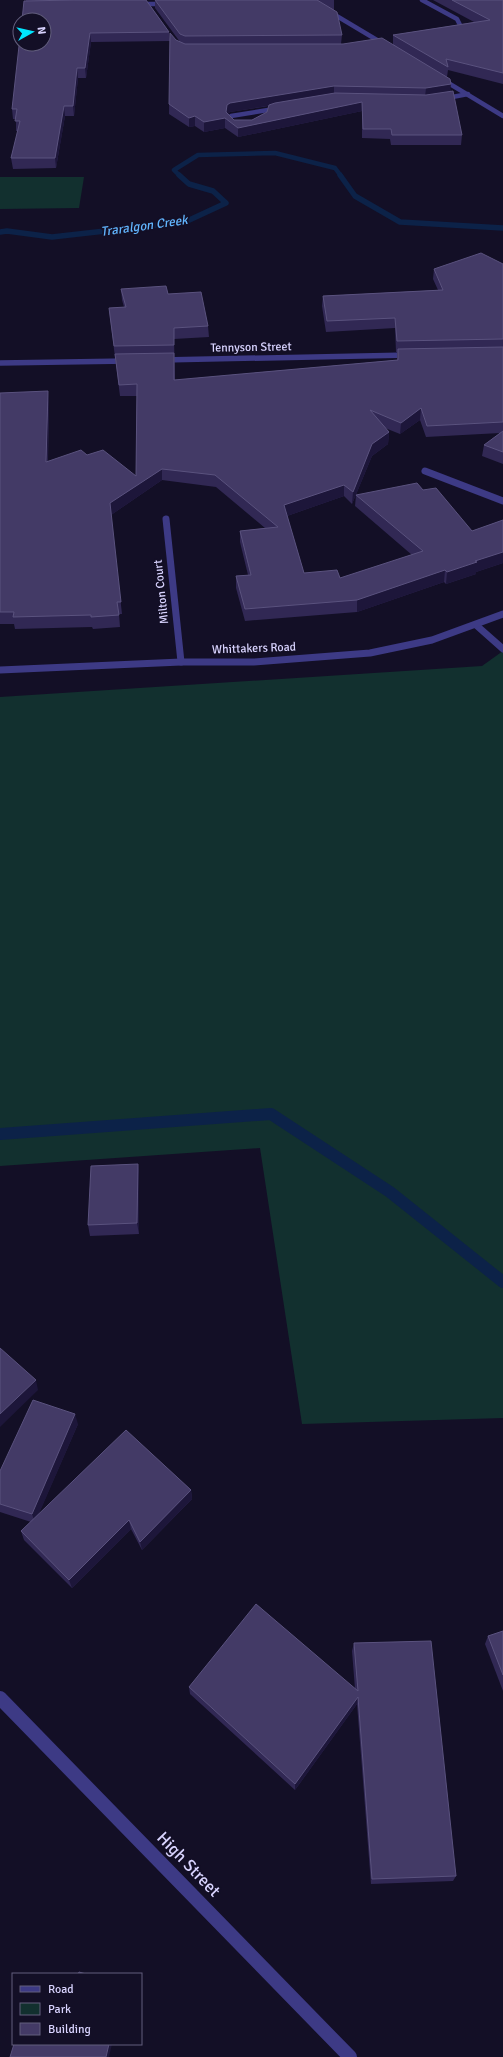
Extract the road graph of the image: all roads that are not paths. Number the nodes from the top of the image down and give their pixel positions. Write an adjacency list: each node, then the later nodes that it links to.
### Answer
1 (422, 0): 8 (street)
2 (311, 1): 4 (street); 10 (street)
3 (146, 2): 5 (street); 6 (street); 7 (street)
4 (304, 2)
5 (132, 4)
6 (171, 4)
7 (152, 10)
8 (442, 32)
9 (391, 42): 10 (street)
10 (384, 44): 11 (street); 12 (street)
11 (377, 45)
12 (390, 47)
13 (435, 75): 14 (street)
14 (468, 94): 15 (street); 18 (street)
15 (440, 99)
16 (279, 107): 17 (street)
17 (274, 109): 19 (street); 20 (street)
18 (503, 116)
19 (265, 118)
20 (243, 127)
21 (416, 355): 23 (street, Tennyson Street)
22 (139, 360): 24 (street)
23 (154, 360)
24 (0, 363)
25 (425, 471): 26 (street)
26 (503, 501)
27 (166, 519): 31 (street, Milton Court)
28 (503, 614): 29 (street, Whittakers Road)
29 (476, 625): 30 (street); 31 (street, Whittakers Road)
30 (503, 649)
31 (181, 662): 32 (street, Whittakers Road)
32 (0, 670)
33 (0, 1698): 34 (street, High Street)
34 (350, 2057)

